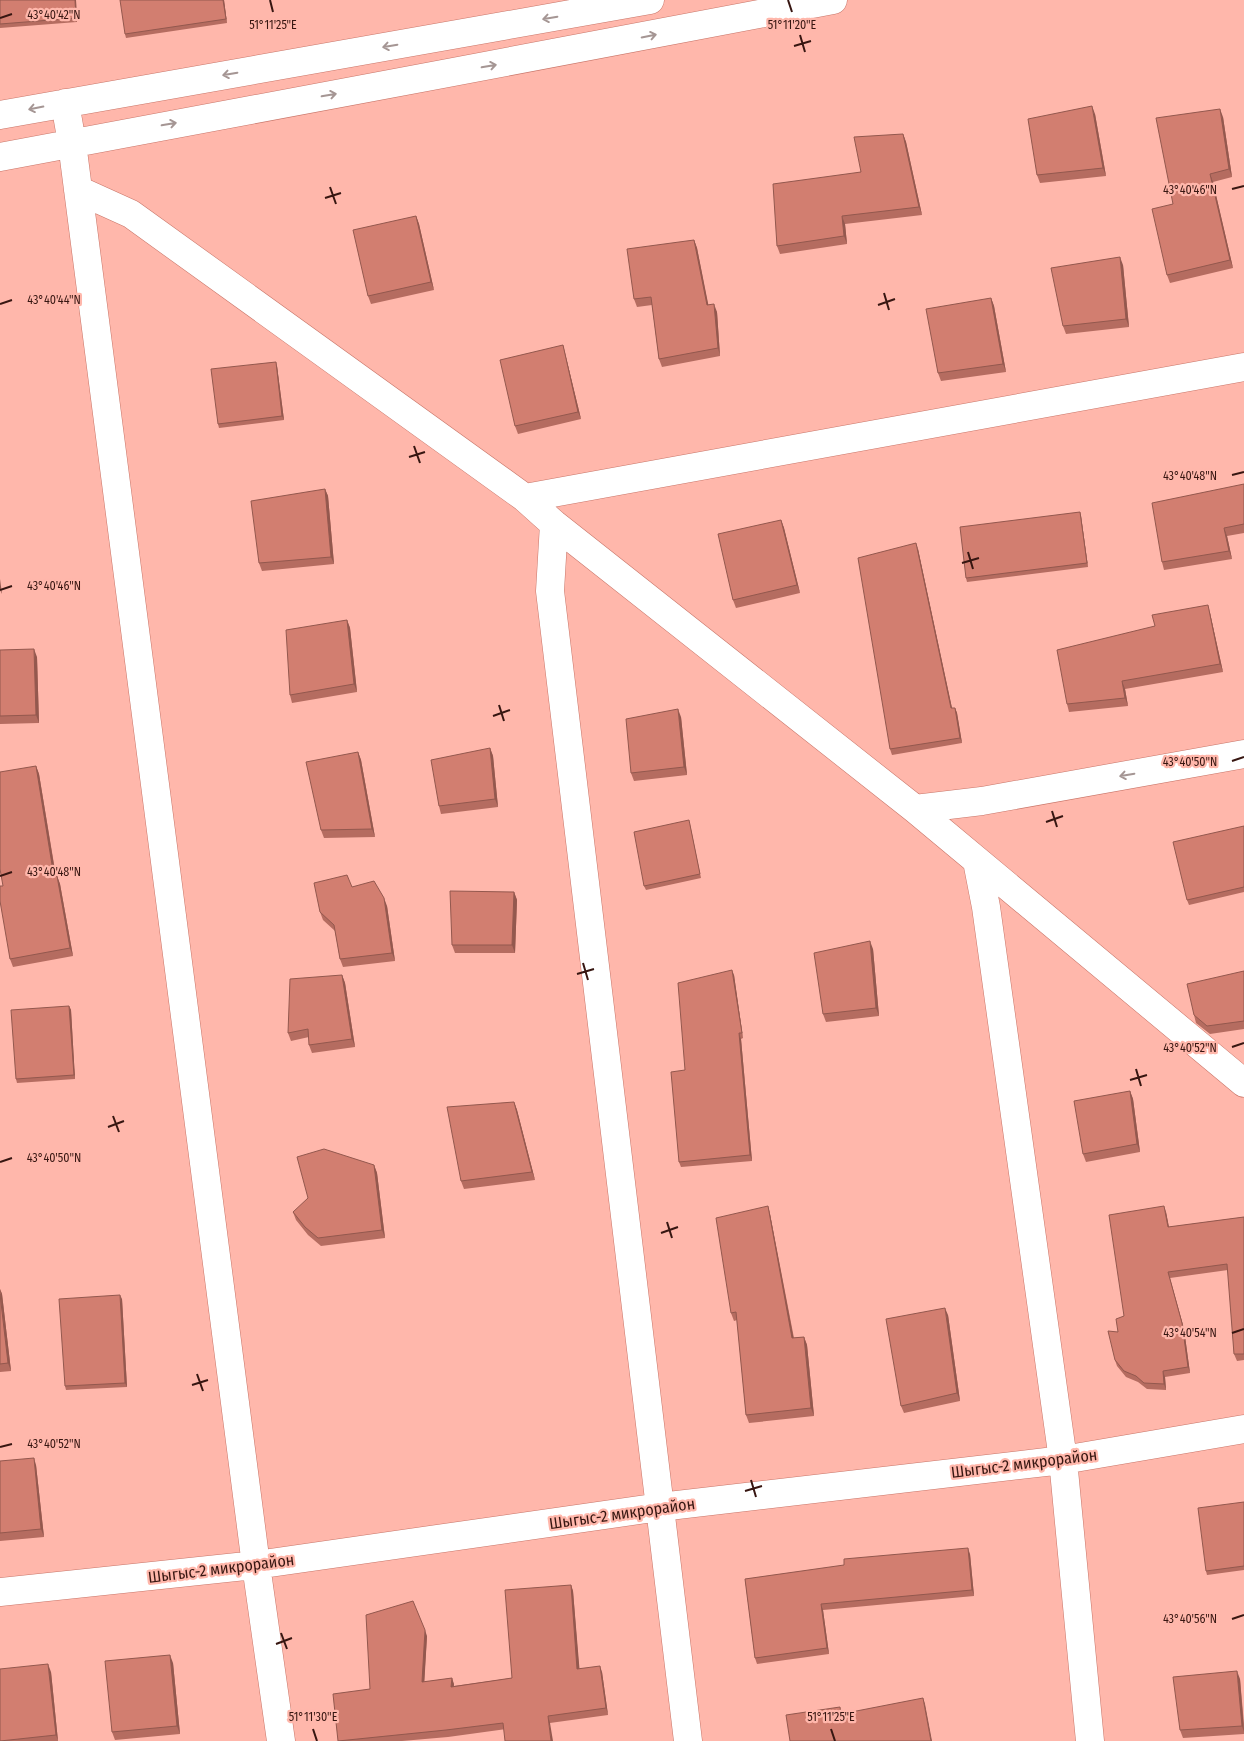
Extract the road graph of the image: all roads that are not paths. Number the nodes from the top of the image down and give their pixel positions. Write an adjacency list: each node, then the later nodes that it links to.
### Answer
1 (650, 0): 3 (street)
2 (833, 0): 4 (street, one-way to 2)
3 (590, 6): 4 (street); 5 (street, one-way to 5)
4 (585, 49): 7 (street, one-way to 4)
5 (65, 103): 6 (street, one-way to 6); 7 (street)
6 (0, 115)
7 (72, 143): 8 (street); 9 (street)
8 (0, 157)
9 (78, 190): 11 (street); 20 (street)
10 (1244, 367): 11 (street)
11 (525, 498): 12 (street)
12 (554, 524): 14 (street); 19 (street)
13 (1244, 754): 14 (street, one-way to 14)
14 (915, 809): 15 (street)
15 (977, 861): 16 (street); 18 (street)
16 (1244, 1083)
17 (1244, 1430): 18 (street, Шыгыс-2 микрорайон)
18 (1063, 1460): 19 (street, Шыгыс-2 микрорайон); 24 (street)
19 (660, 1507): 20 (street, Шыгыс-2 микрорайон); 23 (street)
20 (256, 1565): 21 (street, Шыгыс-2 микрорайон); 22 (street)
21 (0, 1592)
22 (281, 1741)
23 (688, 1741)
24 (1090, 1741)

